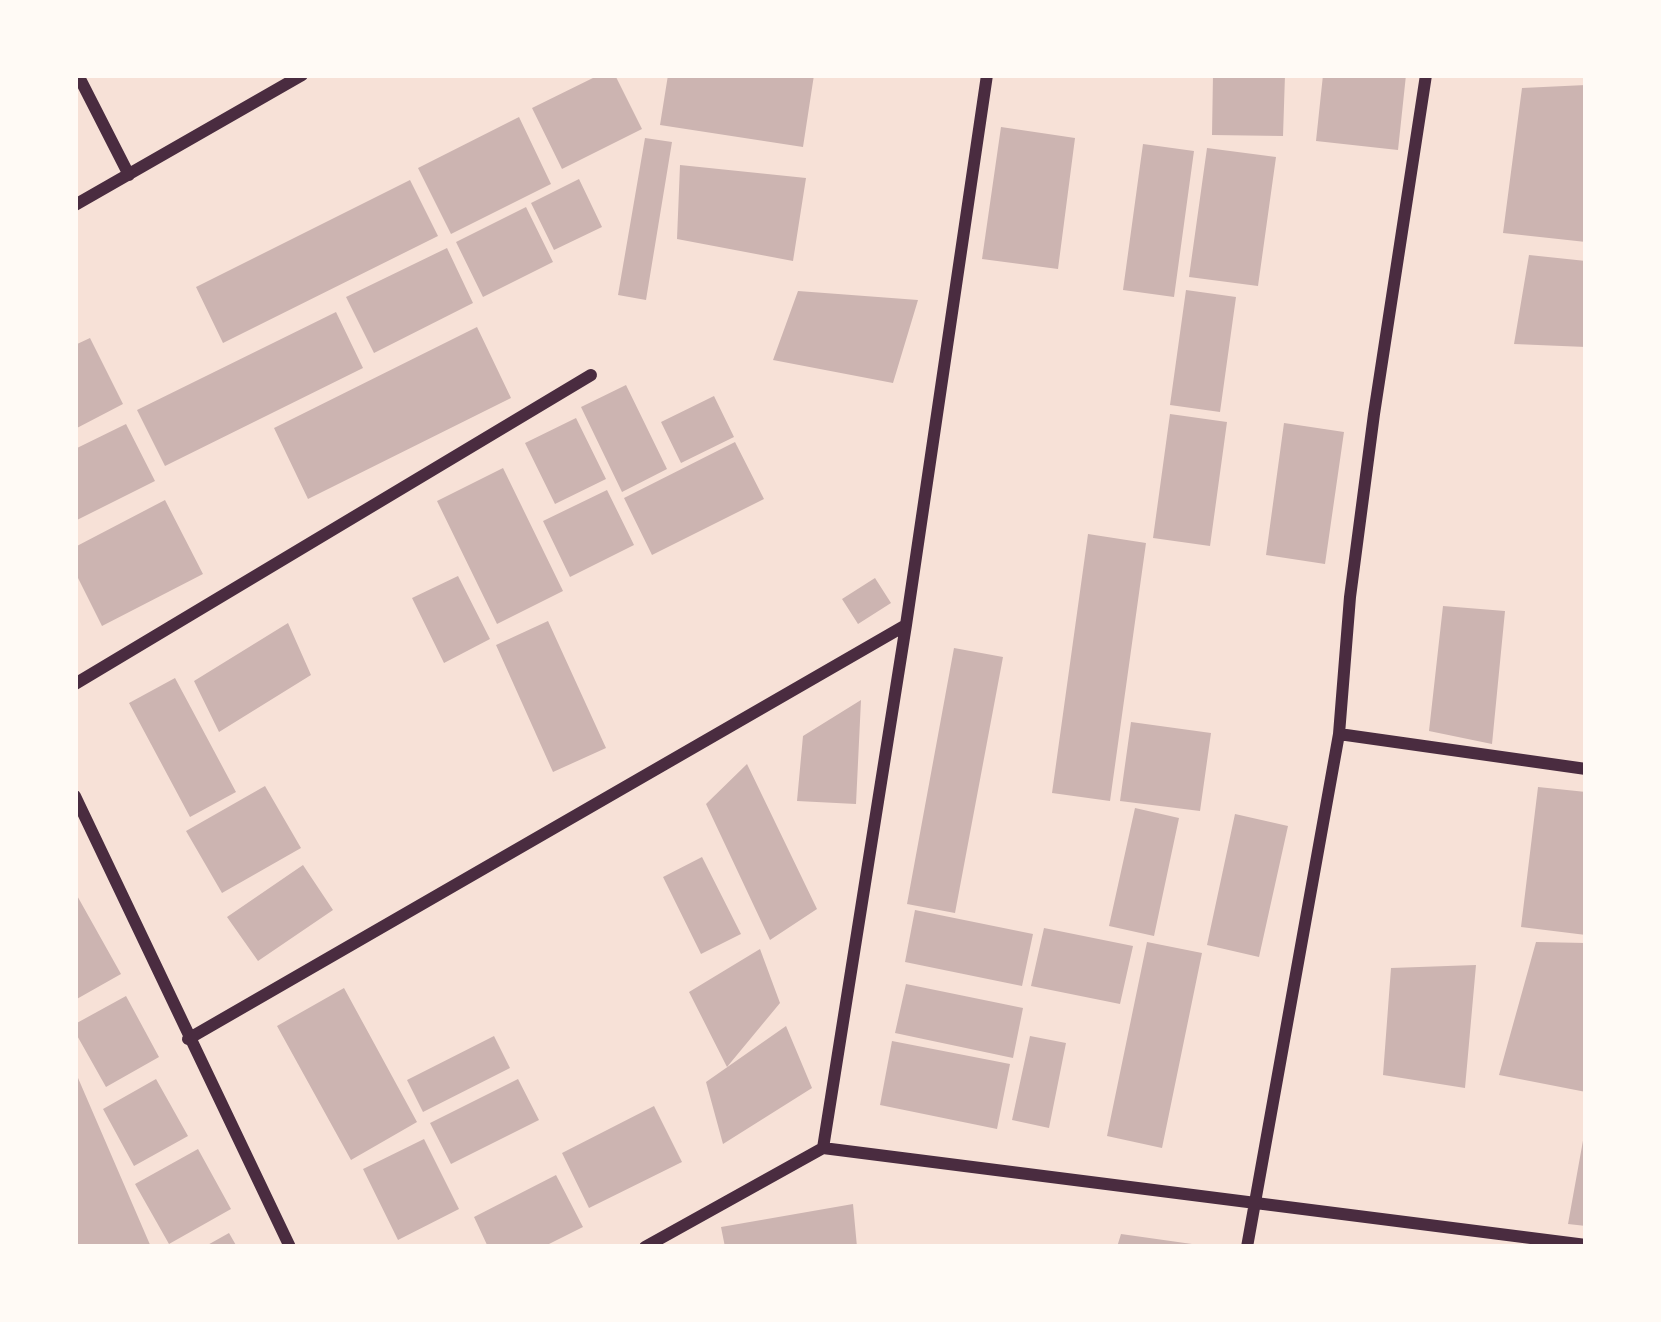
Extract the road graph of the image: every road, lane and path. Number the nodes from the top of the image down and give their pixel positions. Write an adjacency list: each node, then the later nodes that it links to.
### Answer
1 (78, 75): 5 (street)
2 (302, 75): 5 (street)
3 (987, 75): 8 (street)
4 (1426, 75): 10 (street)
5 (129, 176): 6 (street)
6 (75, 205)
7 (591, 375): 9 (street)
8 (906, 626): 13 (street); 14 (street)
9 (75, 684)
10 (1339, 734): 11 (street); 15 (street)
11 (1586, 769)
12 (75, 796): 13 (street)
13 (188, 1040): 17 (street)
14 (824, 1148): 15 (street); 18 (street)
15 (1255, 1205): 16 (street); 19 (street)
16 (1586, 1245)
17 (290, 1247)
18 (645, 1247)
19 (1247, 1247)

